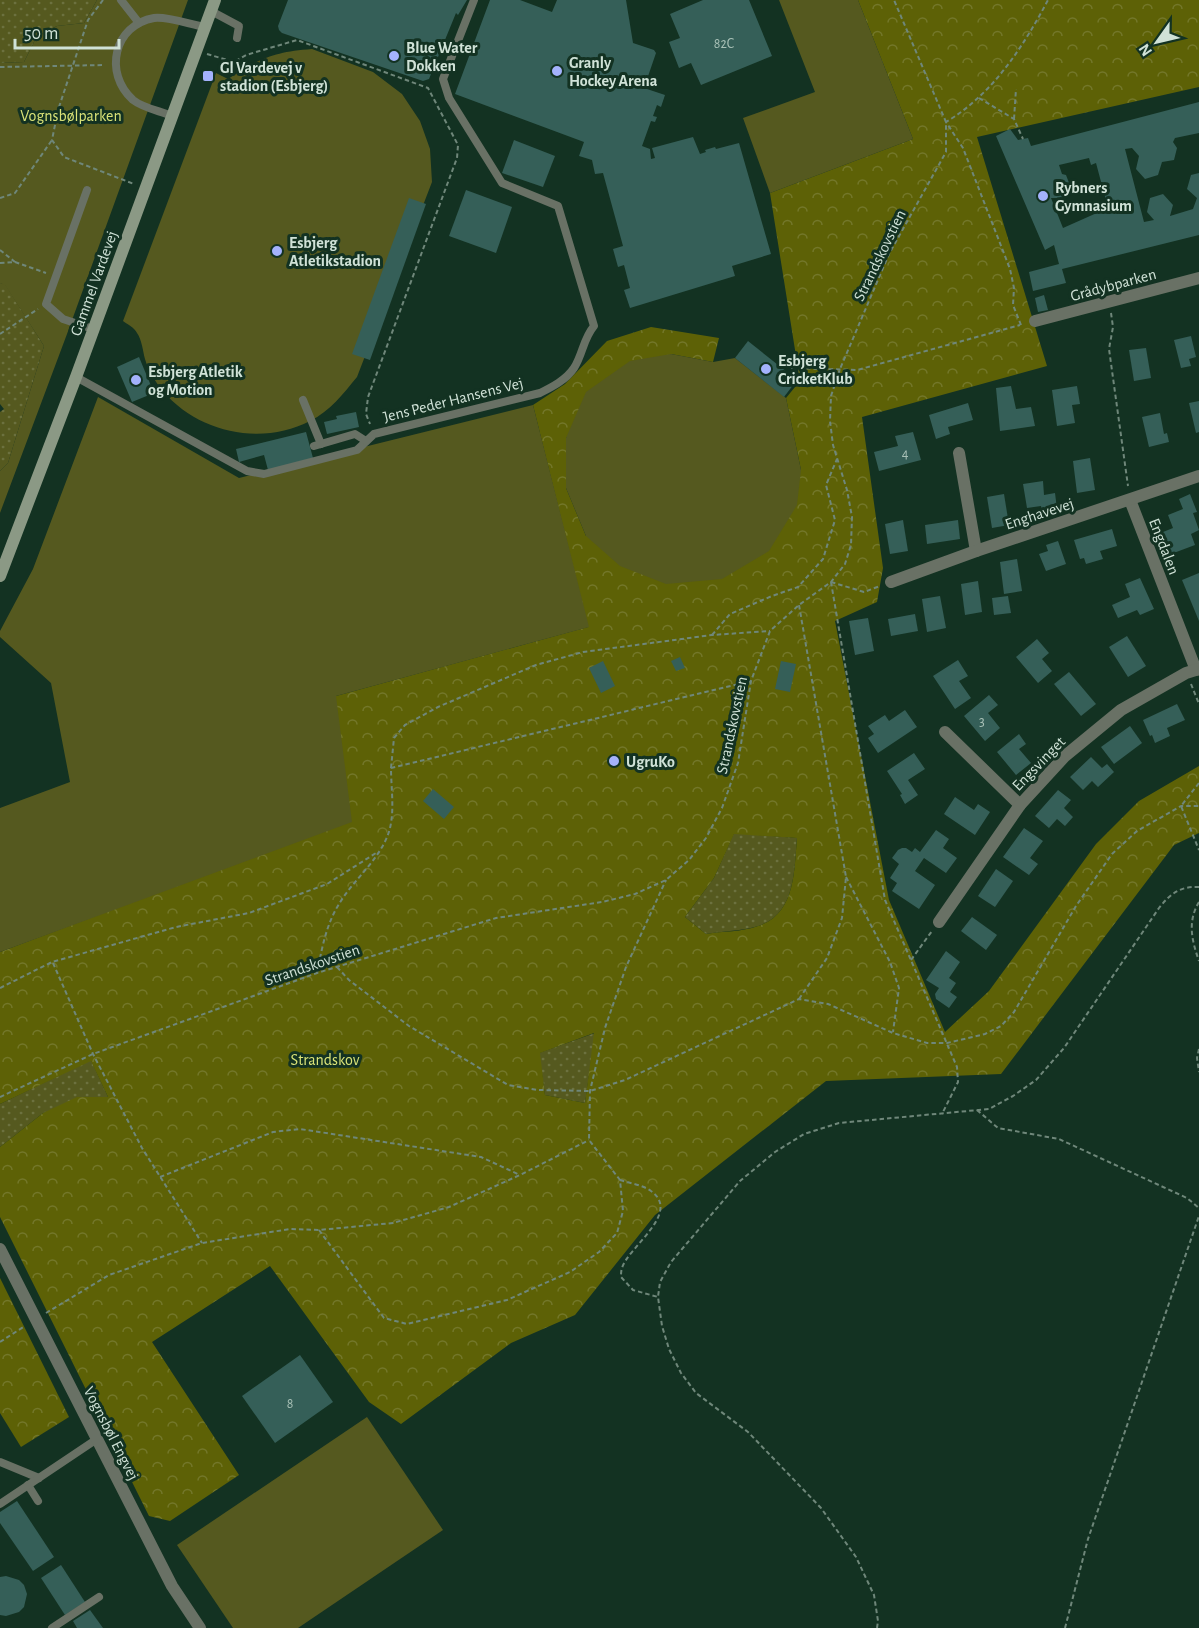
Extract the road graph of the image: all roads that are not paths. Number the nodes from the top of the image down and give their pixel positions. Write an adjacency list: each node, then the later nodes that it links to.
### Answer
1 (122, 0): 4 (lane)
2 (474, 0): 14 (lane, Jens Peder Hansens Vej)
3 (213, 6): 5 (street, Gammel Vardevej); 6 (lane)
4 (139, 23): 5 (lane); 7 (lane)
5 (205, 27): 7 (street, Gammel Vardevej)
6 (237, 39)
7 (172, 116): 11 (street, Gammel Vardevej)
8 (87, 190): 11 (lane)
9 (1199, 278): 10 (street, Grådybparken)
10 (1035, 321)
11 (93, 329): 12 (street, Gammel Vardevej)
12 (76, 377): 14 (lane, Jens Peder Hansens Vej); 19 (street, Gammel Vardevej)
13 (303, 400): 14 (lane)
14 (366, 441)
15 (959, 453): 18 (street)
16 (1199, 476): 17 (street, Enghavevej)
17 (1130, 501): 18 (street, Enghavevej); 21 (street, Engdalen)
18 (976, 551): 20 (street, Enghavevej)
19 (0, 576)
20 (891, 582)
21 (1194, 671): 23 (street, Engsvinget)
22 (945, 732): 23 (street)
23 (1020, 805): 24 (street, Engsvinget)
24 (939, 922)
25 (0, 1249): 26 (street, Vognsbøl Engvej)
26 (97, 1439): 28 (lane); 34 (street, Vognsbøl Engvej)
27 (0, 1462): 28 (lane)
28 (39, 1478): 29 (lane)
29 (28, 1485): 30 (lane); 31 (lane)
30 (2, 1500)
31 (38, 1501)
32 (99, 1597): 33 (lane)
33 (52, 1628)
34 (200, 1628)

